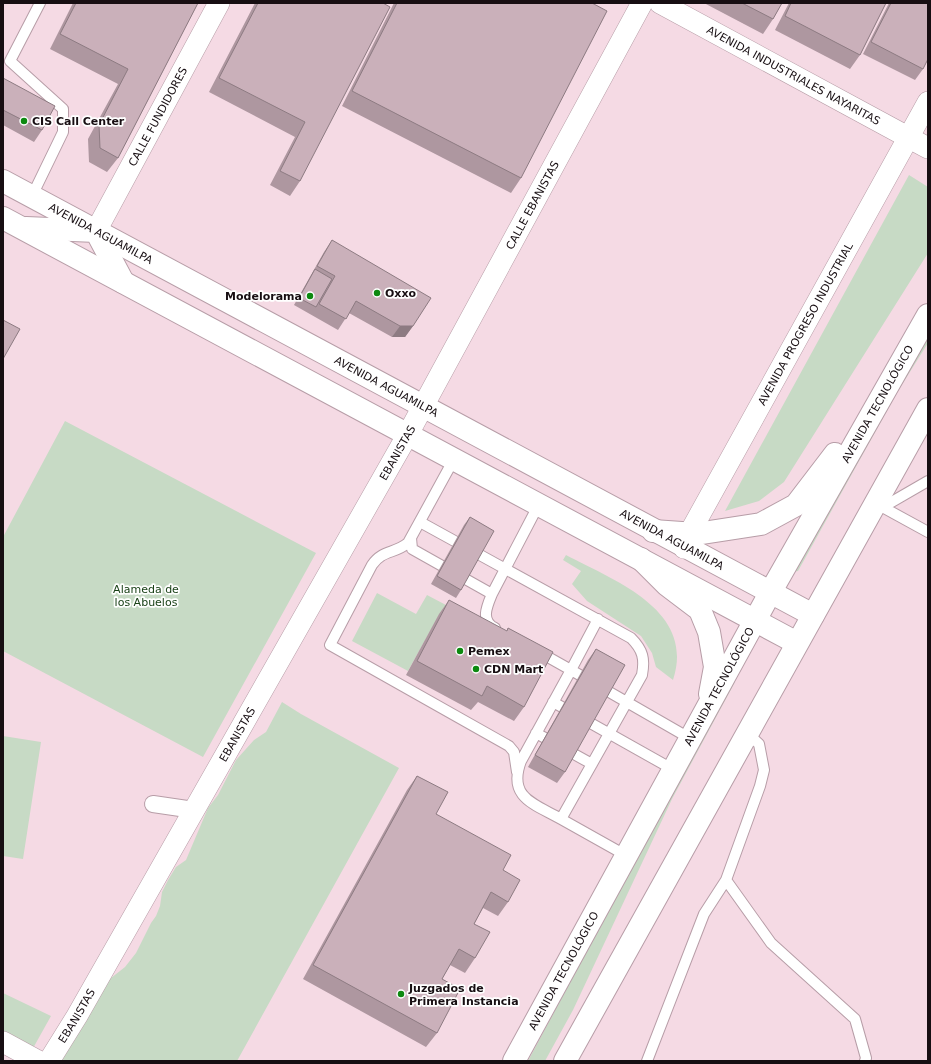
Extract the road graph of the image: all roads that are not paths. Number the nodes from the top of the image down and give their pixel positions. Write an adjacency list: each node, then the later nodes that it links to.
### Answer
1 (40, 3): 5 (lane)
2 (219, 3): 12 (street, CALLE FUNDIDORES)
3 (642, 3): 16 (street, CALLE EBANISTAS)
4 (660, 3): 7 (street, AVENIDA INDUSTRIALES NAYARITAS)
5 (6, 61): 10 (lane)
6 (928, 102): 7 (street, AVENIDA PROGRESO INDUSTRIAL)
7 (909, 137): 8 (street, AVENIDA INDUSTRIALES NAYARITAS); 26 (street, AVENIDA PROGRESO INDUSTRIAL)
8 (928, 148)
9 (3, 181): 10 (main road, AVENIDA AGUAMILPA)
10 (32, 196): 12 (main road, AVENIDA AGUAMILPA)
11 (12, 223): 12 (main road); 13 (main road)
12 (96, 231): 13 (main road); 16 (main road, AVENIDA AGUAMILPA)
13 (123, 282): 18 (main road)
14 (928, 315): 15 (main road, AVENIDA TECNOLÓGICO)
15 (904, 357): 26 (main road); 29 (main road, AVENIDA TECNOLÓGICO)
16 (423, 407): 18 (street, EBANISTAS); 26 (main road, AVENIDA AGUAMILPA)
17 (928, 409): 22 (main road)
18 (408, 434): 19 (main road); 49 (street, EBANISTAS)
19 (454, 458): 21 (main road); 23 (lane)
20 (928, 481): 22 (lane)
21 (539, 504): 27 (main road); 28 (lane)
22 (879, 505): 24 (lane); 31 (main road)
23 (420, 522): 25 (lane); 28 (lane)
24 (928, 532)
25 (411, 538): 30 (lane); 47 (lane)
26 (686, 541): 29 (main road, AVENIDA AGUAMILPA)
27 (641, 558): 33 (main road); 40 (main road)
28 (506, 567): 30 (lane); 32 (lane)
29 (770, 593): 31 (main road, AVENIDA AGUAMILPA); 33 (main road, AVENIDA TECNOLÓGICO)
30 (492, 594): 34 (lane)
31 (813, 615): 35 (main road)
32 (598, 619): 37 (lane); 39 (lane)
33 (756, 620): 35 (main road); 40 (main road, AVENIDA TECNOLÓGICO)
34 (503, 633)
35 (797, 643): 42 (main road)
36 (530, 648): 37 (lane)
37 (571, 670): 38 (lane); 39 (lane)
38 (553, 702): 41 (lane); 43 (lane)
39 (627, 702): 43 (lane); 44 (lane)
40 (706, 711): 44 (main road, AVENIDA TECNOLÓGICO)
41 (536, 733): 45 (lane); 47 (lane)
42 (747, 733): 52 (lane); 58 (main road)
43 (609, 734): 45 (lane); 46 (lane)
44 (691, 739): 46 (main road, AVENIDA TECNOLÓGICO)
45 (592, 764): 50 (lane)
46 (674, 770): 51 (main road, AVENIDA TECNOLÓGICO)
47 (516, 772): 50 (lane)
48 (152, 804): 49 (street)
49 (194, 810): 56 (street, EBANISTAS)
50 (561, 820): 51 (lane)
51 (627, 856): 57 (main road, AVENIDA TECNOLÓGICO)
52 (726, 880): 54 (lane); 59 (lane)
53 (3, 1042): 55 (street)
54 (868, 1060)
55 (38, 1061)
56 (49, 1061)
57 (514, 1061)
58 (565, 1061)
59 (647, 1061)

